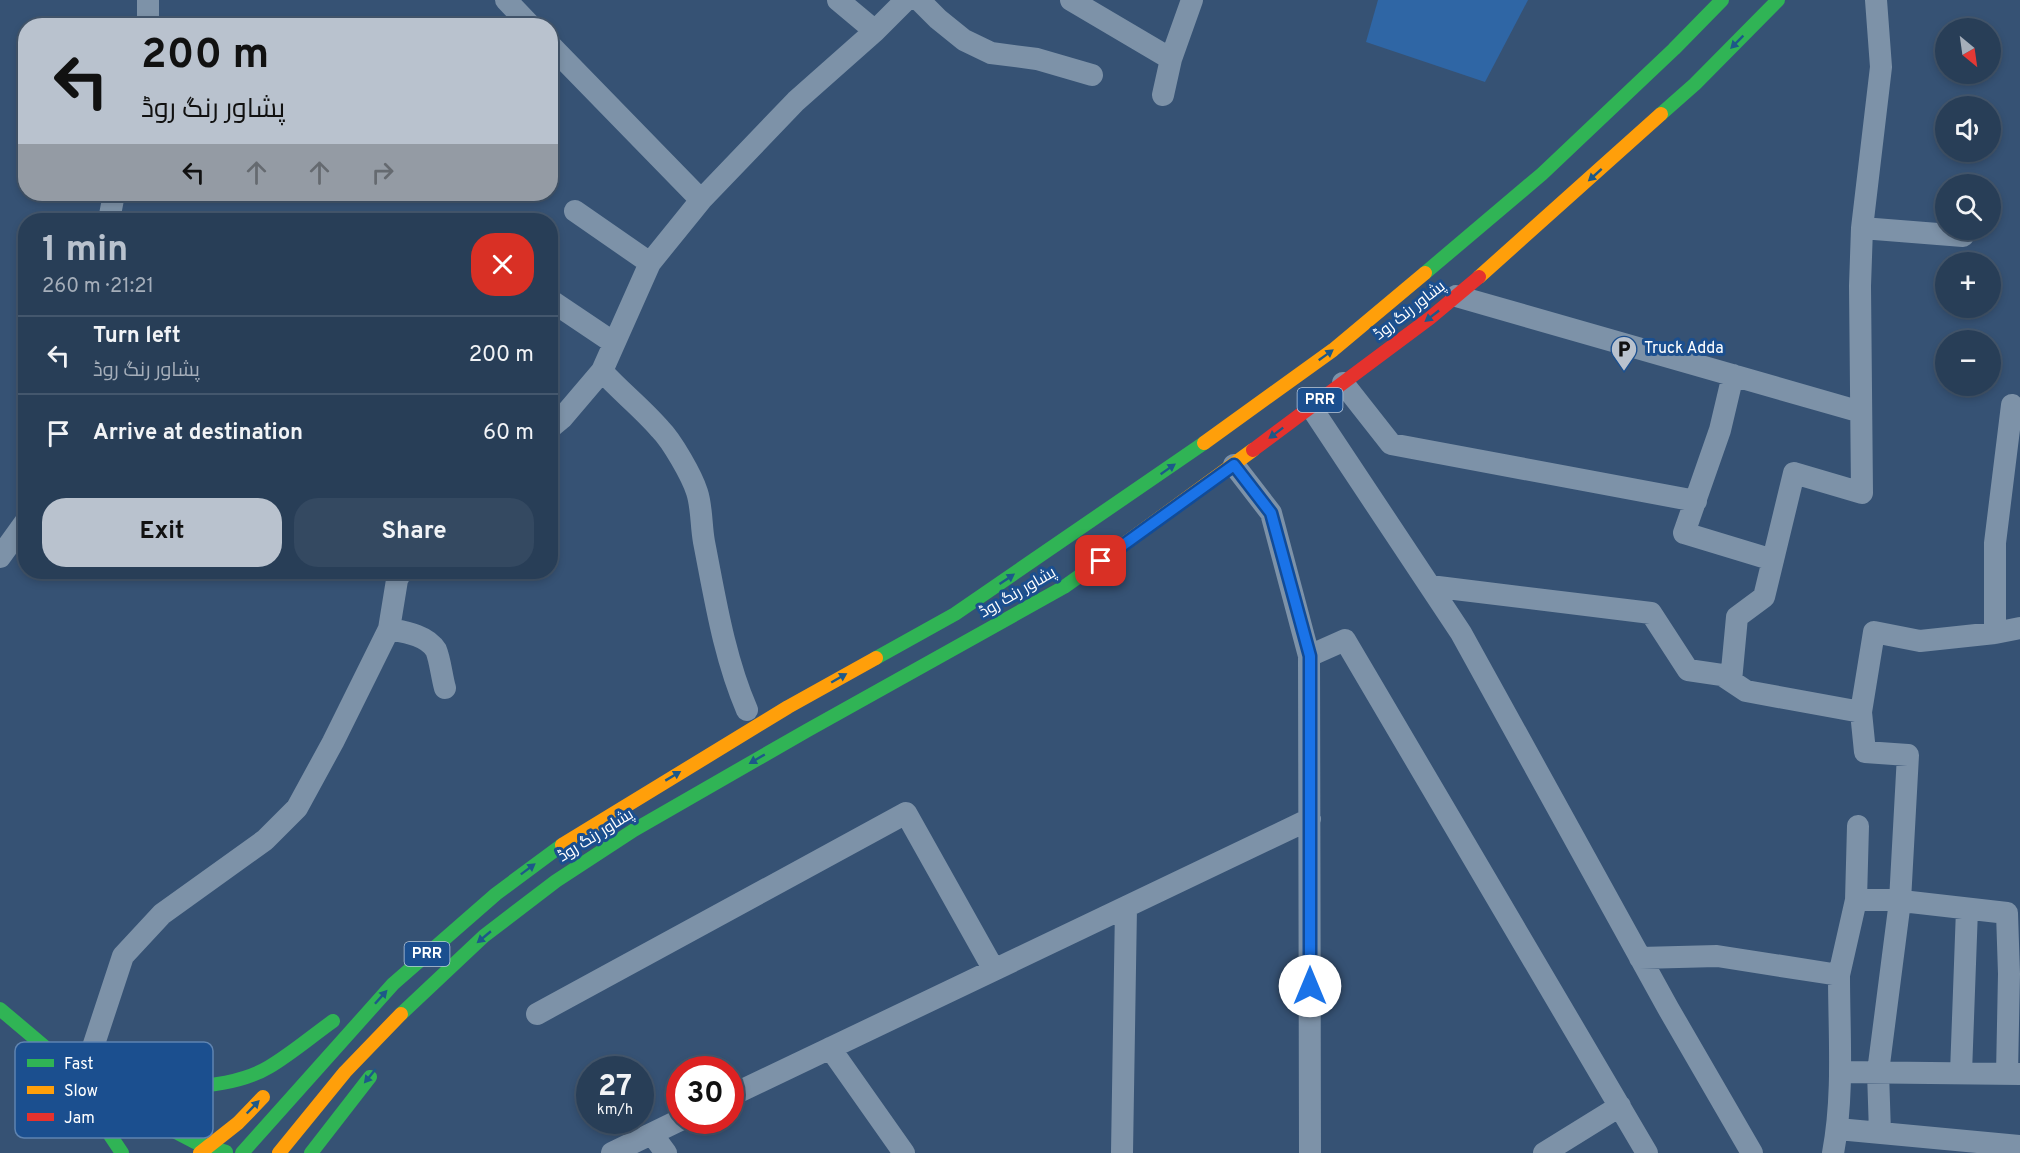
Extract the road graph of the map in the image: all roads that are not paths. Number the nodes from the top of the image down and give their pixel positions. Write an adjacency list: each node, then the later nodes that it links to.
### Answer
1 (148, 0): 11 (street)
2 (506, 0): 12 (street)
3 (838, 0): 13 (street)
4 (906, 0): 13 (street)
5 (919, 0): 16 (street)
6 (1071, 0): 15 (street)
7 (1192, 0): 15 (street)
8 (1722, 0): 46 (highway, پشاور رنگ روڈ / PRR, one-way to 8)
9 (1778, 0): 23 (highway, پشاور رنگ روڈ / PRR, one-way to 23)
10 (1876, 0): 20 (street)
11 (147, 18)
12 (523, 18)
13 (875, 31): 18 (street)
14 (558, 53): 18 (street)
15 (1171, 59): 17 (street)
16 (1092, 75)
17 (1163, 95)
18 (700, 200): 22 (street)
19 (575, 211): 22 (street)
20 (1862, 228): 21 (street); 31 (street)
21 (1935, 234)
22 (650, 263): 25 (street)
23 (1456, 296): 27 (street); 28 (highway, پشاور رنگ روڈ / PRR, one-way to 28)
24 (558, 306): 25 (street)
25 (614, 344): 26 (street)
26 (602, 371): 32 (street); 48 (street)
27 (1733, 375): 31 (street); 34 (street)
28 (1343, 383): 30 (highway, پشاور رنگ روڈ / PRR); 34 (street)
29 (2012, 405): 42 (street)
30 (1311, 407): 33 (highway, پشاور رنگ روڈ / PRR, one-way to 33); 39 (street)
31 (1861, 412): 37 (street)
32 (558, 421)
33 (1234, 465): 43 (street); 49 (highway, پشاور رنگ روڈ / PRR)
34 (1696, 501): 37 (street)
35 (18, 532): 36 (street)
36 (0, 558)
37 (1773, 560): 44 (street)
38 (398, 579): 41 (street)
39 (1430, 586): 44 (street); 57 (street)
40 (2020, 628): 42 (street)
41 (389, 629): 45 (street); 63 (street)
42 (1995, 633): 47 (street)
43 (1310, 656): 51 (street); 74 (street)
44 (1731, 681): 47 (street)
45 (445, 688)
46 (788, 707): 48 (highway); 88 (highway, پشاور رنگ روڈ / PRR, one-way to 46)
47 (1861, 712): 54 (street)
48 (743, 713)
49 (808, 730): 50 (highway); 89 (highway, پشاور رنگ روڈ / PRR, one-way to 89)
50 (780, 762)
51 (1310, 819): 55 (street); 95 (street)
52 (1858, 826): 53 (street)
53 (1856, 900): 54 (street); 59 (street)
54 (1900, 901): 56 (street); 68 (street)
55 (1126, 907): 58 (street); 94 (street)
56 (1967, 909): 69 (street); 70 (street)
57 (1640, 958): 59 (street); 98 (street)
58 (994, 970): 61 (street); 64 (street)
59 (1839, 975): 67 (street)
60 (0, 1009): 62 (highway)
61 (537, 1014)
62 (39, 1042)
63 (95, 1042)
64 (830, 1048): 72 (street); 93 (street)
65 (378, 1067): 75 (highway, one-way to 75)
66 (286, 1072): 71 (highway)
67 (1840, 1072): 68 (street); 76 (street)
68 (1878, 1072): 69 (street); 77 (street)
69 (1961, 1074): 70 (street)
70 (2014, 1074)
71 (213, 1085)
72 (744, 1089)
73 (270, 1090): 84 (highway, one-way to 73)
74 (1620, 1106): 96 (street); 97 (street)
75 (345, 1108): 82 (highway); 90 (highway)
76 (1838, 1129): 77 (street); 99 (street)
77 (1880, 1133): 83 (street)
78 (652, 1134): 91 (street); 92 (street)
79 (109, 1138): 85 (highway)
80 (112, 1138): 86 (highway)
81 (188, 1138): 84 (highway)
82 (336, 1144)
83 (2020, 1146)
84 (205, 1150): 87 (highway)
85 (110, 1153)
86 (122, 1153)
87 (228, 1153)
88 (242, 1153)
89 (279, 1153)
90 (311, 1153)
91 (612, 1153)
92 (666, 1153)
93 (904, 1153)
94 (1122, 1153)
95 (1310, 1153)
96 (1544, 1153)
97 (1647, 1153)
98 (1752, 1153)
99 (1833, 1153)

